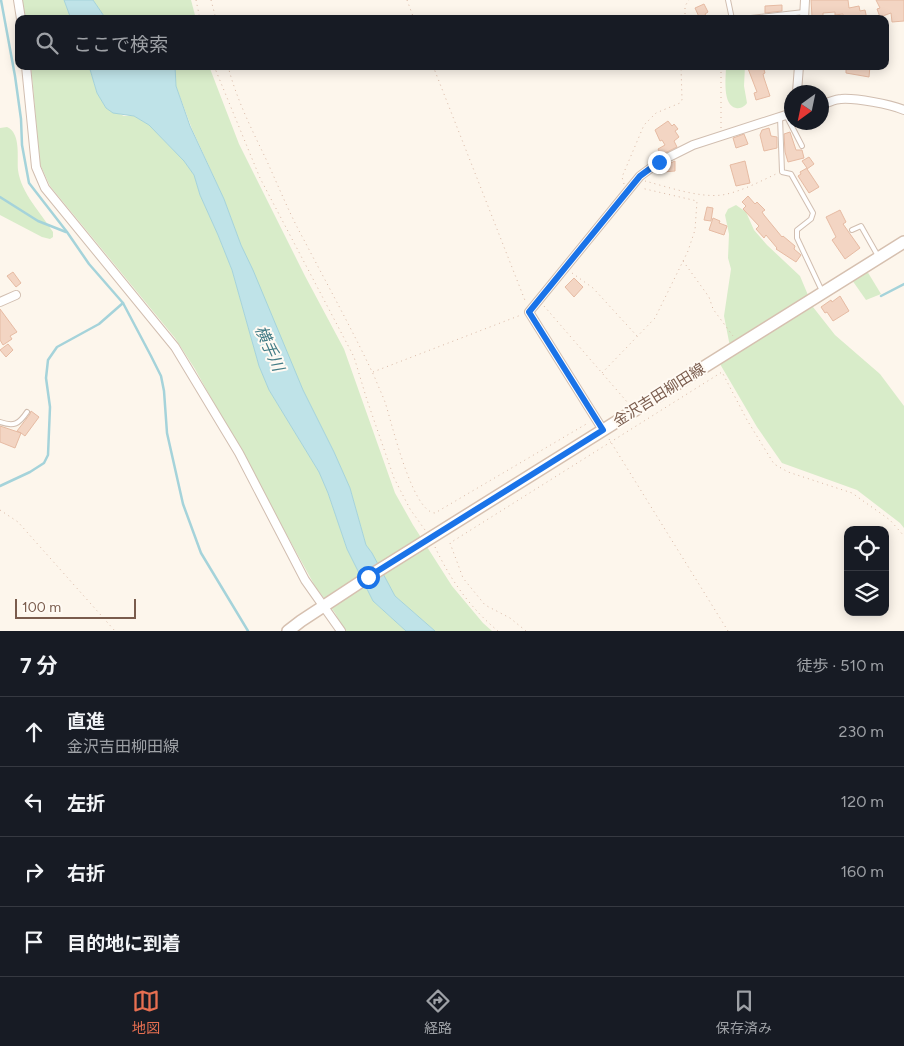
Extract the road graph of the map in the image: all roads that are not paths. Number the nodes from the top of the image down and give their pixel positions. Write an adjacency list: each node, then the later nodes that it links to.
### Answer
1 (18, 0): 4 (street)
2 (728, 0): 5 (lane)
3 (805, 0): 6 (street)
4 (20, 15)
5 (731, 15)
6 (804, 15)
7 (26, 70): 25 (street)
8 (799, 70): 9 (street)
9 (797, 85)
10 (829, 102): 11 (street)
11 (904, 110)
12 (784, 116): 24 (street)
13 (785, 130): 19 (lane)
14 (794, 130): 15 (lane)
15 (802, 146)
16 (852, 230): 18 (lane)
17 (904, 242): 18 (main road, 金沢吉田柳田線)
18 (879, 258): 19 (main road, 金沢吉田柳田線)
19 (823, 293): 24 (main road, 金沢吉田柳田線)
20 (16, 295): 21 (street)
21 (0, 302)
22 (27, 412): 23 (lane)
23 (0, 422)
24 (603, 430): 25 (main road, 金沢吉田柳田線)
25 (324, 607): 26 (main road, 金沢吉田柳田線); 27 (street)
26 (288, 631)
27 (341, 631)

